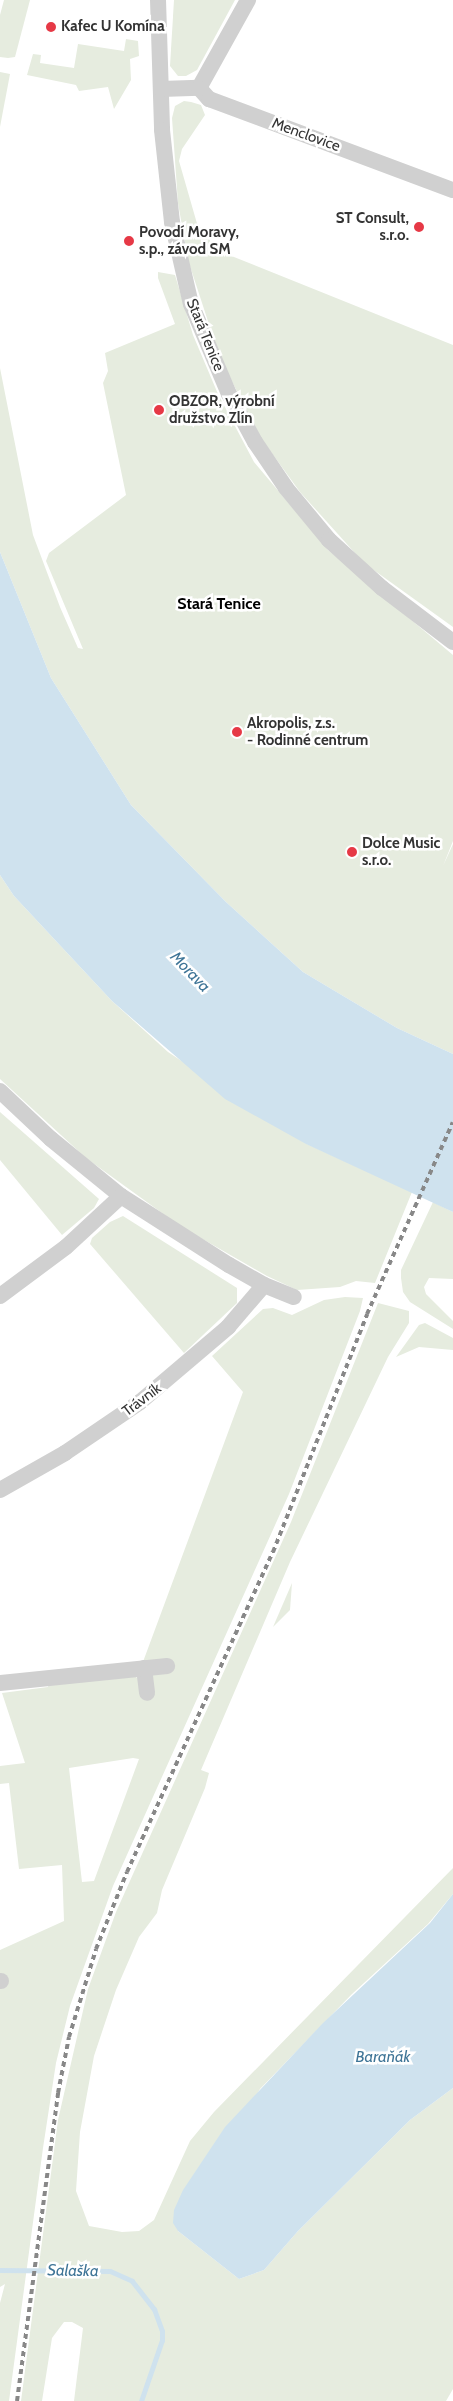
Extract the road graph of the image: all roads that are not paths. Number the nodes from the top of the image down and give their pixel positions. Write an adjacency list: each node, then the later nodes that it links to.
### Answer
1 (158, 0): 4 (street, Stará Tenice)
2 (248, 0): 3 (street)
3 (199, 88): 4 (street); 5 (street, Menclovice)
4 (161, 89): 6 (street, Stará Tenice)
5 (453, 190)
6 (453, 642)
7 (0, 1090): 8 (street)
8 (121, 1196): 9 (street); 10 (street)
9 (264, 1285): 11 (street); 12 (street, Trávník)
10 (0, 1296)
11 (294, 1297)
12 (0, 1490)
13 (167, 1666): 14 (street)
14 (144, 1668): 15 (street); 16 (street)
15 (0, 1683)
16 (147, 1693)

